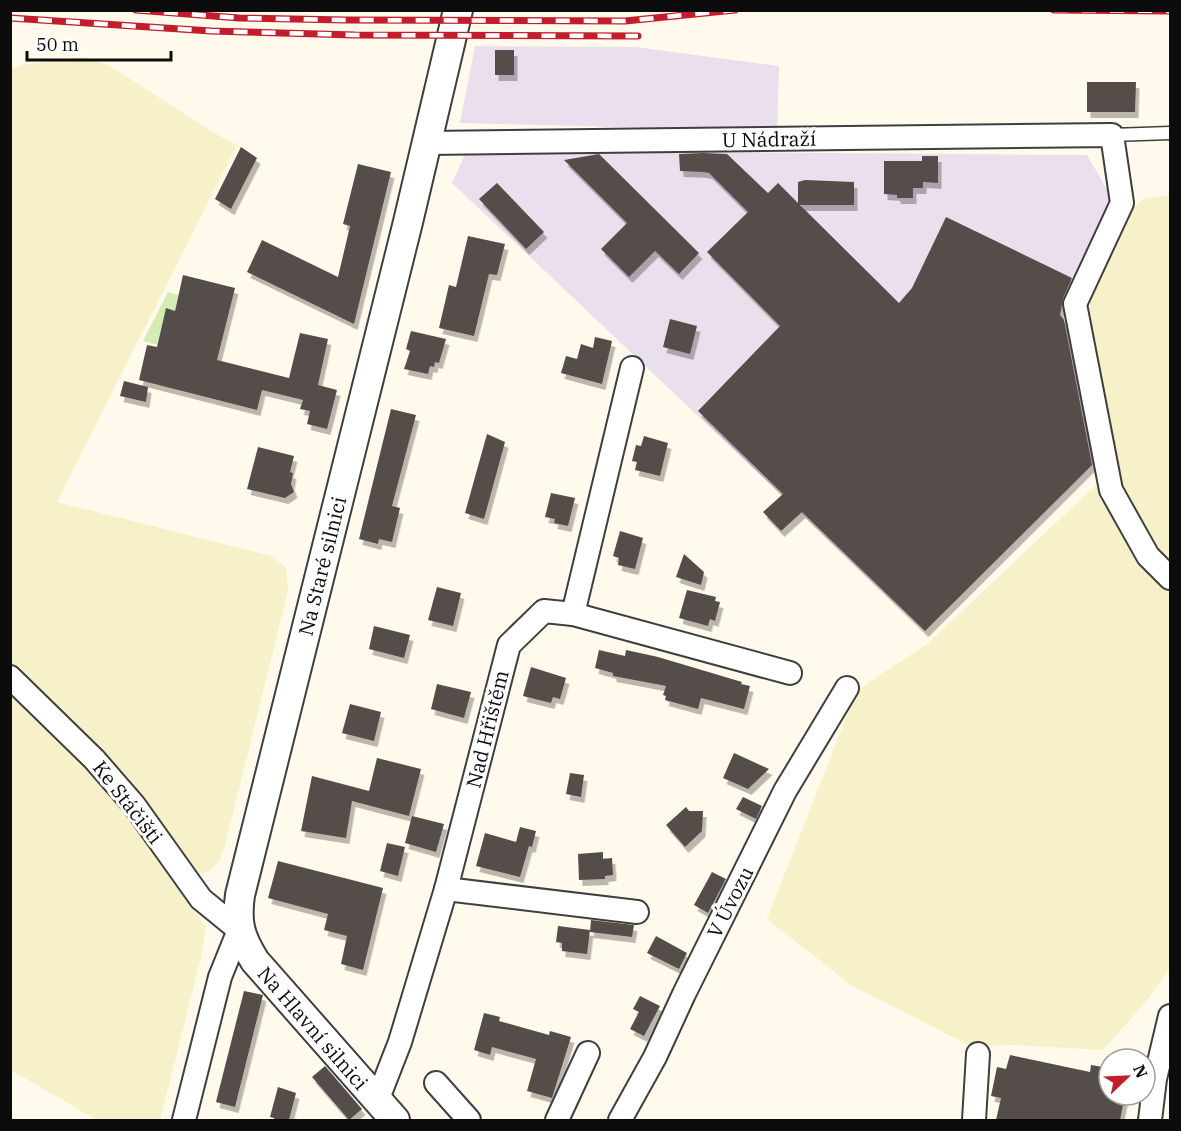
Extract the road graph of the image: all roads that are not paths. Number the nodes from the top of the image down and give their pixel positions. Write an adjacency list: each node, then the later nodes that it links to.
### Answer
1 (458, 10): 4 (street, Na Staré silnici)
2 (1170, 133): 3 (lane)
3 (1112, 135): 4 (street, U Nádraží); 6 (street)
4 (427, 143): 13 (street, Na Staré silnici)
5 (632, 368): 7 (street)
6 (1170, 578)
7 (573, 614): 8 (street, Nad Hřištěm); 11 (street, Nad Hřištěm)
8 (790, 673)
9 (10, 677): 13 (street, Ke Stáčišti)
10 (847, 688): 23 (street, V Úvozu)
11 (446, 889): 12 (street); 19 (street, Nad Hřištěm)
12 (637, 912)
13 (239, 930): 19 (street, Na Hlavní silnici); 20 (street, Na Staré silnici)
14 (1170, 1016): 17 (street)
15 (588, 1053): 22 (street)
16 (978, 1054): 24 (street)
17 (1163, 1080): 25 (street)
18 (436, 1083): 21 (street)
19 (386, 1111)
20 (184, 1120)
21 (469, 1120)
22 (557, 1120)
23 (620, 1120)
24 (974, 1120)
25 (1150, 1120)

